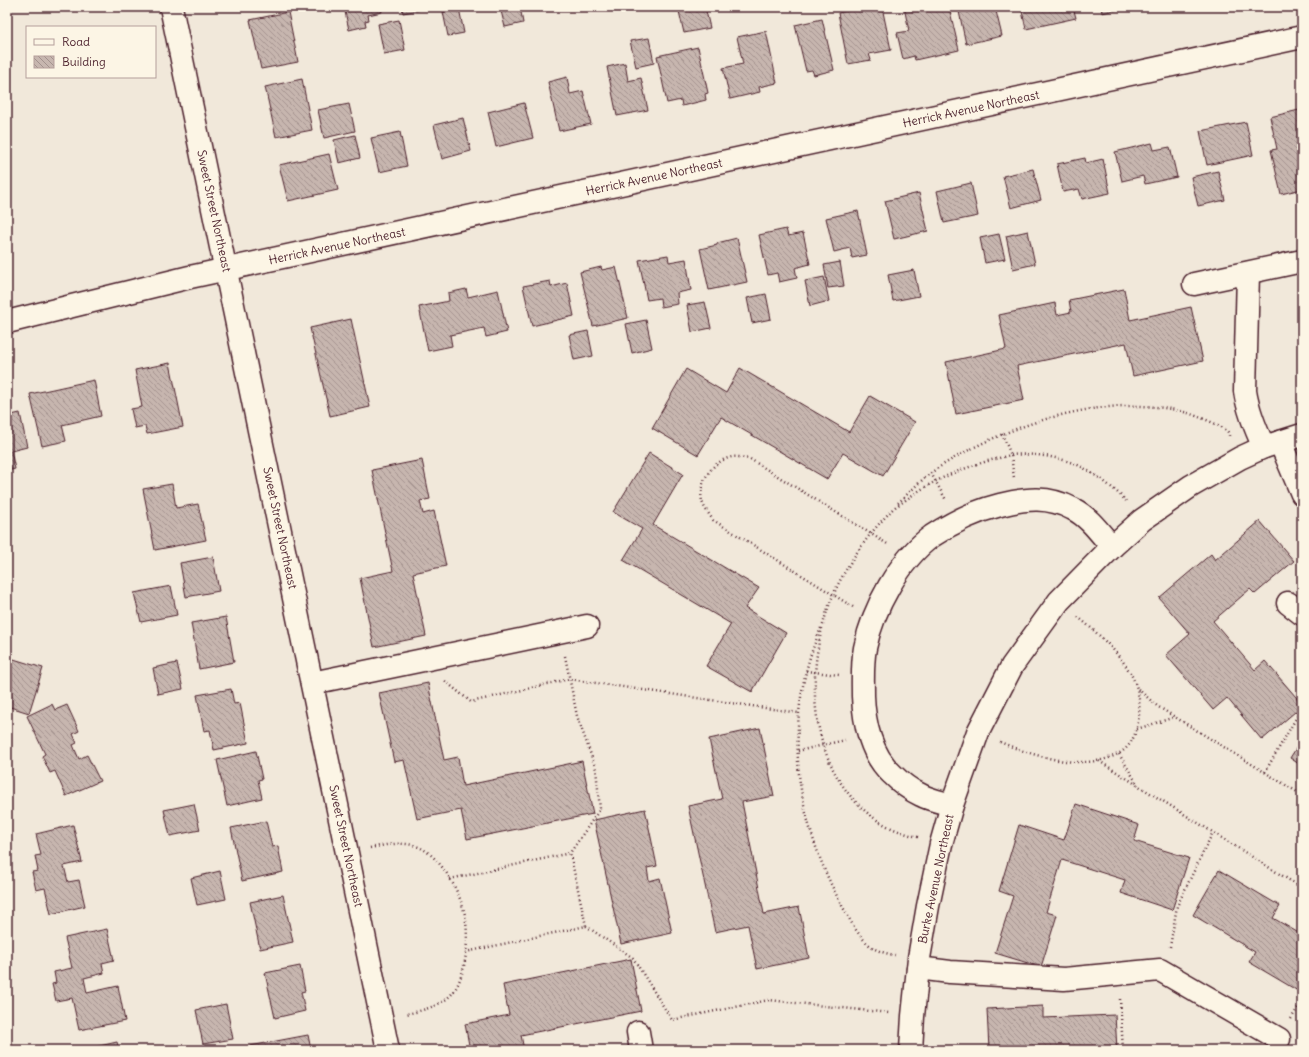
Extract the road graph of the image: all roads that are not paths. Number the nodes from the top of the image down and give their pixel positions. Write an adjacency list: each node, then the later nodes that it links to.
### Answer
1 (171, 7): 4 (street, Sweet Street Northeast)
2 (1302, 37): 4 (street, Herrick Avenue Northeast)
3 (1302, 261): 5 (street)
4 (226, 270): 7 (street, Herrick Avenue Northeast); 13 (street, Sweet Street Northeast)
5 (1248, 273): 6 (street); 9 (street)
6 (1194, 284)
7 (7, 322)
8 (1302, 435): 9 (street, Burke Avenue Northeast)
9 (1272, 444): 10 (street); 11 (street, Burke Avenue Northeast)
10 (1302, 494)
11 (1112, 547): 14 (street, Burke Avenue Northeast); 14 (street)
12 (587, 626): 13 (street)
13 (312, 683): 17 (street, Sweet Street Northeast)
14 (952, 805): 15 (street, Burke Avenue Northeast)
15 (919, 963): 16 (street); 18 (street, Burke Avenue Northeast)
16 (1279, 1039)
17 (388, 1050)
18 (911, 1050)

